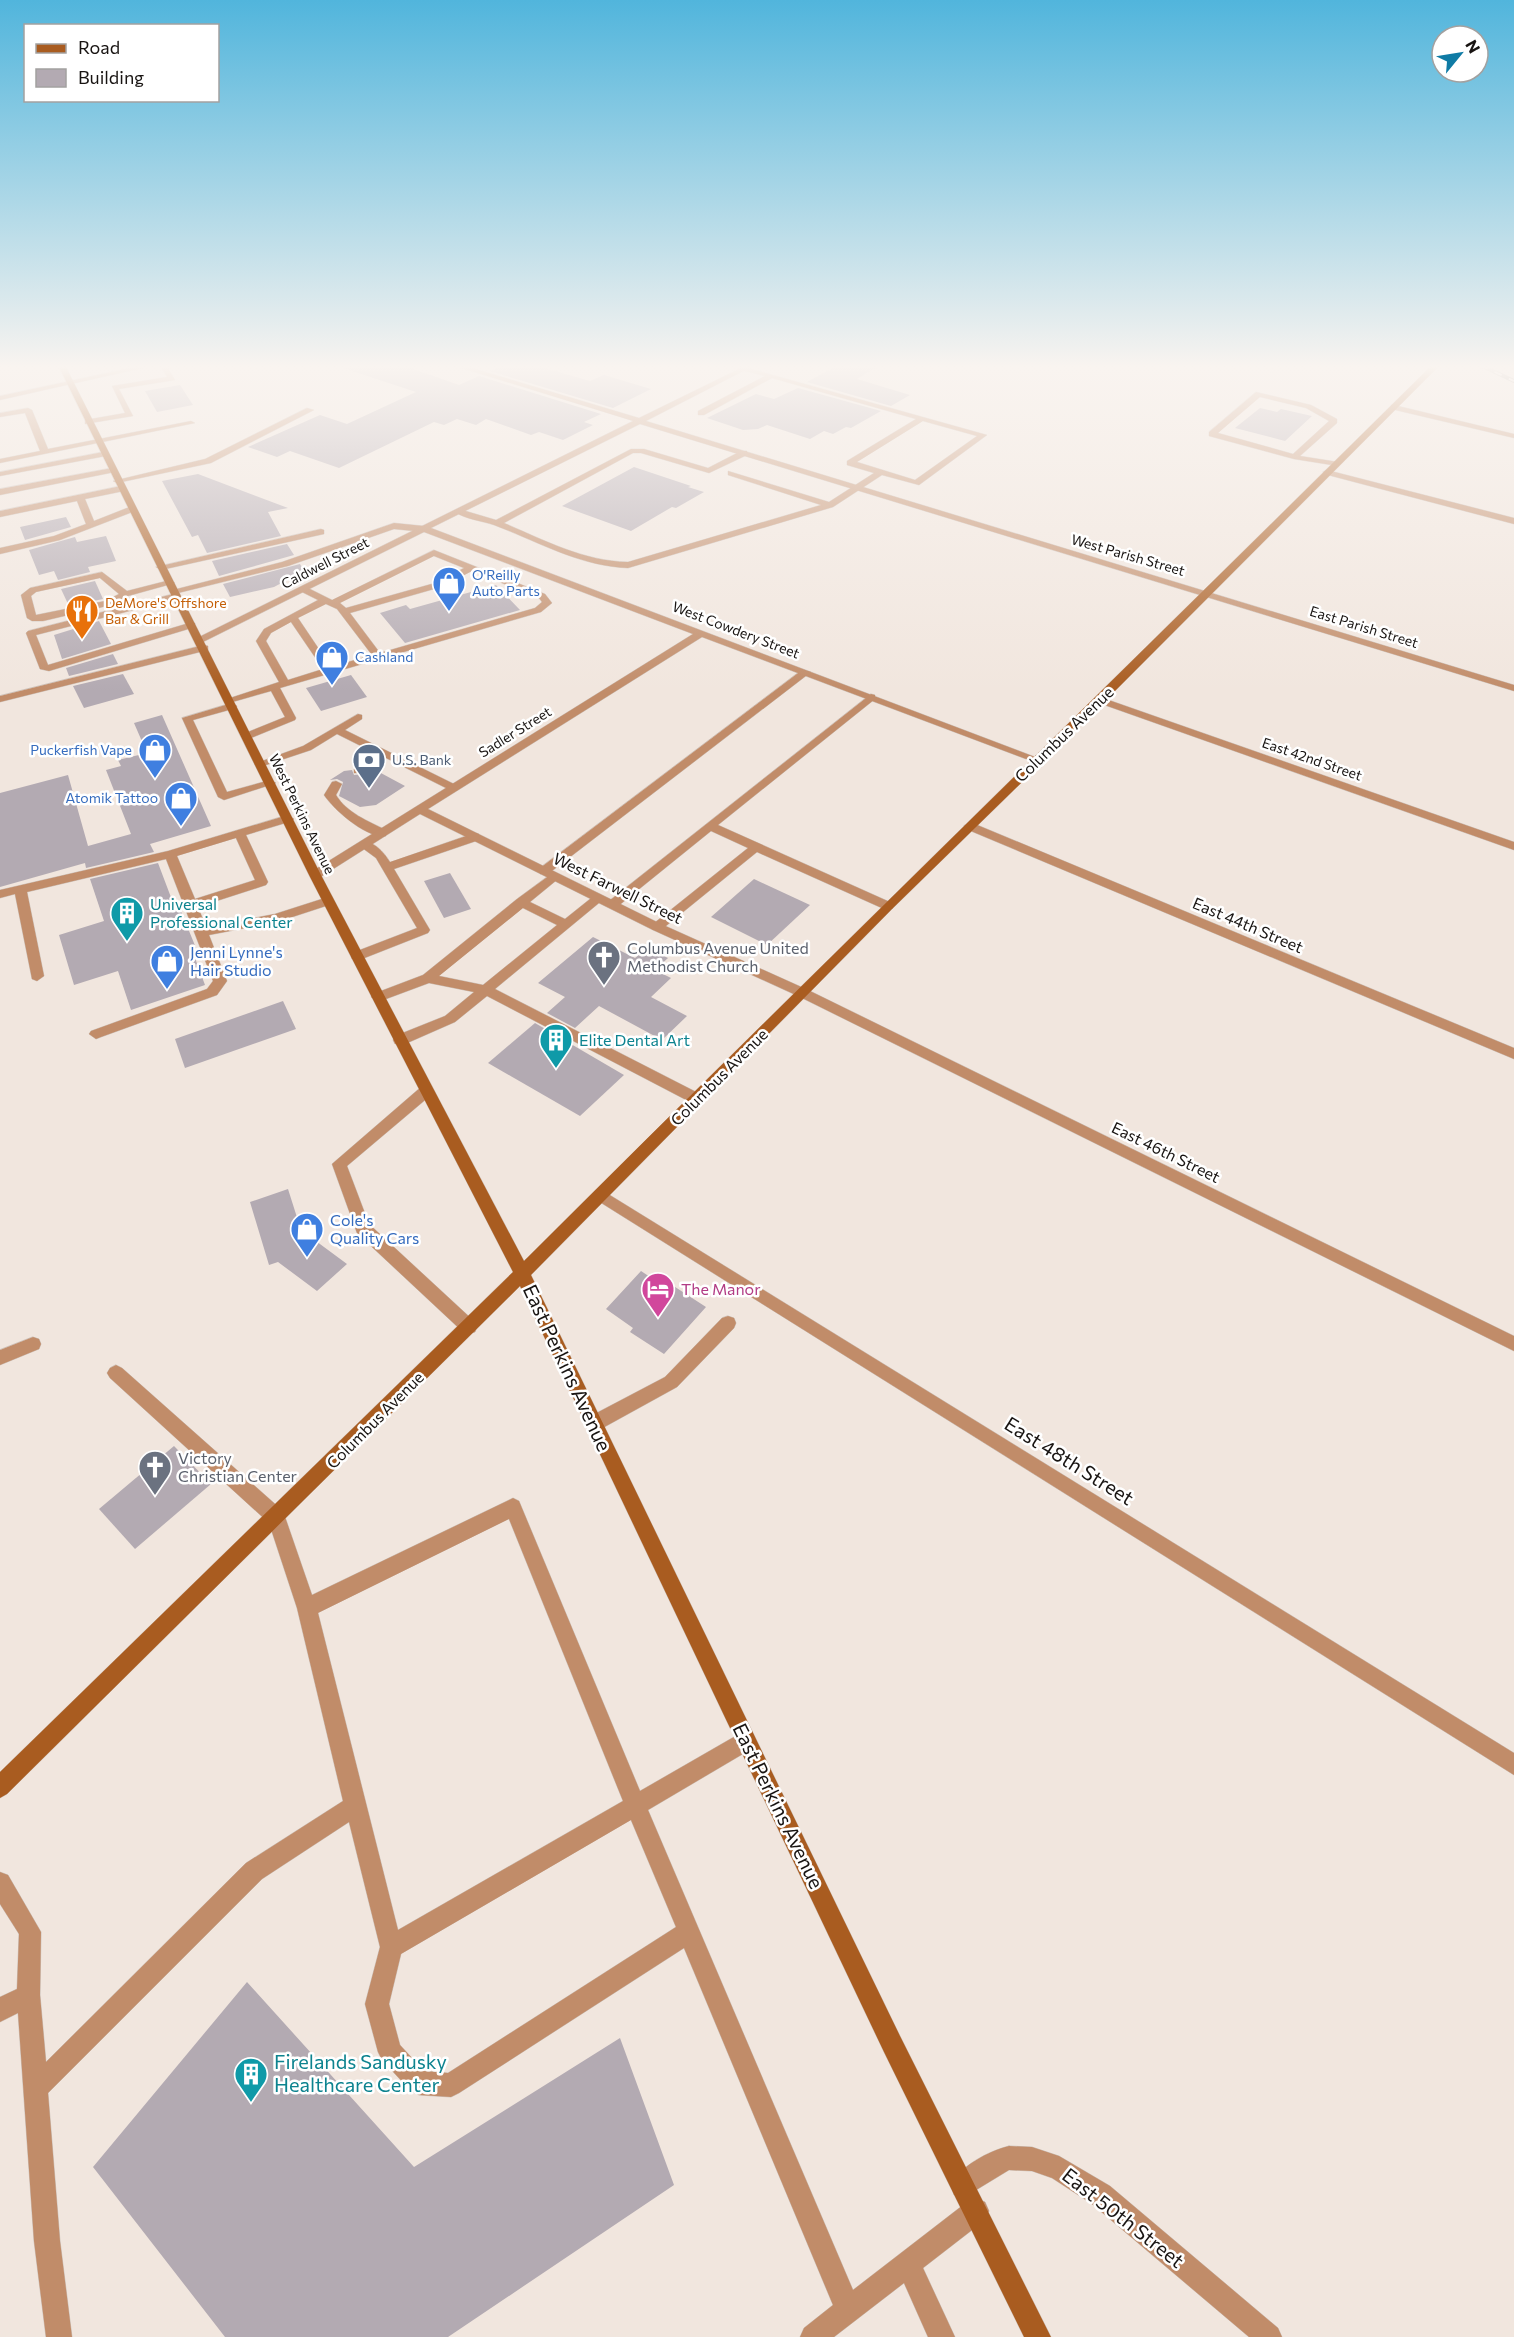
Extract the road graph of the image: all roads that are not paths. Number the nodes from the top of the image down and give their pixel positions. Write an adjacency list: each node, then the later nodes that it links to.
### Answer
1 (114, 474): 12 (main road, West Perkins Avenue)
2 (145, 474): 12 (street)
3 (534, 474): 18 (street, Caldwell Street)
4 (588, 474): 21 (street)
5 (731, 474): 16 (street)
6 (813, 474): 13 (street, West Parish Street)
7 (878, 474): 13 (street)
8 (888, 474): 9 (street)
9 (928, 474)
10 (1326, 474): 30 (main road, Columbus Avenue)
11 (1336, 474): 20 (street)
12 (117, 480): 14 (street); 15 (street); 17 (main road, West Perkins Avenue)
13 (858, 488): 16 (street); 30 (street, West Parish Street)
14 (0, 492)
15 (80, 497): 19 (street); 22 (street)
16 (830, 505): 21 (street)
17 (132, 509): 22 (street); 26 (main road, West Perkins Avenue)
18 (459, 512): 21 (street); 23 (street, Caldwell Street)
19 (0, 514)
20 (1514, 521)
21 (497, 523)
22 (91, 525): 25 (street)
23 (424, 528): 28 (street, Caldwell Street); 29 (street); 36 (street, West Cowdery Street)
24 (321, 532): 26 (street)
25 (0, 551)
26 (161, 567): 29 (main road, West Perkins Avenue)
27 (471, 568): 32 (street); 33 (street); 38 (street)
28 (303, 589): 32 (street); 37 (street, Caldwell Street)
29 (174, 590): 31 (street); 35 (main road, West Perkins Avenue); 35 (street)
30 (1207, 592): 42 (street, East Parish Street); 45 (main road, Columbus Avenue)
31 (125, 594): 31 (street)
32 (330, 601): 33 (street); 34 (street)
33 (344, 612): 38 (street)
34 (293, 618): 39 (street); 41 (street)
35 (192, 625): 37 (main road, West Perkins Avenue)
36 (701, 633): 40 (street, West Cowdery Street); 56 (street, Sadler Street)
37 (202, 644): 44 (street, Caldwell Street); 46 (main road, West Perkins Avenue)
38 (378, 657): 39 (street)
39 (329, 671): 41 (street)
40 (806, 672): 43 (street, West Cowdery Street); 69 (street)
41 (280, 685): 46 (street); 49 (street)
42 (1514, 688)
43 (871, 697): 51 (street, West Cowdery Street); 59 (street)
44 (0, 699)
45 (1100, 700): 51 (main road, Columbus Avenue); 65 (street, East 42nd Street)
46 (230, 703): 49 (main road, West Perkins Avenue); 54 (street)
47 (358, 717): 48 (street)
48 (337, 730): 50 (street); 52 (street)
49 (247, 736): 52 (main road, West Perkins Avenue)
50 (385, 754): 53 (street); 56 (street)
51 (1038, 760): 60 (main road, Columbus Avenue)
52 (260, 764): 54 (main road, West Perkins Avenue)
53 (358, 771)
54 (270, 783): 58 (main road, West Perkins Avenue)
55 (336, 784): 62 (street)
56 (454, 788): 57 (street, Sadler Street)
57 (420, 810): 62 (street, Sadler Street); 63 (street, West Farwell Street)
58 (288, 819): 61 (street); 70 (main road, West Perkins Avenue)
59 (710, 826): 66 (street); 76 (street)
60 (969, 826): 78 (main road, Columbus Avenue); 90 (street, East 44th Street)
61 (239, 833): 67 (street); 77 (street)
62 (382, 833): 64 (street, Sadler Street)
63 (476, 837): 68 (street); 69 (street, West Farwell Street)
64 (365, 844): 68 (street); 70 (street, Sadler Street)
65 (1514, 846)
66 (756, 847): 78 (street); 80 (street)
67 (170, 854): 71 (street); 77 (street)
68 (387, 867): 82 (street)
69 (549, 873): 73 (street, West Farwell Street); 75 (street)
70 (315, 875): 74 (main road, West Perkins Avenue)
71 (20, 890): 72 (street); 83 (street)
72 (0, 894)
73 (599, 898): 76 (street, West Farwell Street); 79 (street)
74 (328, 901): 81 (street); 82 (main road, West Perkins Avenue)
75 (522, 902): 79 (street); 84 (street)
76 (613, 904): 80 (street, West Farwell Street)
77 (190, 905): 81 (street)
78 (888, 906): 86 (main road, Columbus Avenue)
79 (567, 924): 85 (street)
80 (657, 927): 86 (street, West Farwell Street)
81 (202, 932): 88 (street)
82 (357, 956): 87 (main road, West Perkins Avenue)
83 (37, 976)
84 (428, 978): 85 (street); 87 (street)
85 (486, 990): 89 (street); 92 (street)
86 (803, 993): 92 (main road, Columbus Avenue); 98 (street, East 46th Street)
87 (378, 997): 89 (main road, West Perkins Avenue)
88 (96, 1034)
89 (400, 1040): 91 (main road, West Perkins Avenue)
90 (1514, 1054)
91 (426, 1091): 94 (main road, West Perkins Avenue); 96 (street)
92 (697, 1099): 93 (main road, Columbus Avenue)
93 (600, 1195): 94 (main road, Columbus Avenue); 105 (street, East 48th Street)
94 (522, 1273): 96 (main road, Columbus Avenue); 101 (main road, East Perkins Avenue)
95 (728, 1323): 101 (street)
96 (469, 1327): 102 (main road, Columbus Avenue)
97 (33, 1344): 99 (street)
98 (1514, 1344)
99 (0, 1358)
100 (116, 1373): 102 (street)
101 (593, 1424): 104 (main road, East Perkins Avenue)
102 (276, 1517): 103 (street); 106 (main road, Columbus Avenue)
103 (307, 1608): 107 (street); 108 (street)
104 (746, 1741): 107 (street); 115 (main road, East Perkins Avenue)
105 (1514, 1765)
106 (0, 1787)
107 (635, 1804): 110 (street); 111 (street)
108 (355, 1806): 111 (street); 114 (street)
109 (0, 1882): 112 (street)
110 (689, 1932): 111 (street); 118 (street)
111 (391, 1947)
112 (28, 1995): 113 (street); 114 (street)
113 (0, 2010)
114 (36, 2088): 119 (street)
115 (963, 2186): 116 (main road, East Perkins Avenue); 123 (street, East 50th Street)
116 (976, 2211): 117 (street); 122 (main road, East Perkins Avenue)
117 (908, 2264): 118 (street); 121 (street)
118 (848, 2310): 120 (street)
119 (59, 2337)
120 (813, 2337)
121 (942, 2337)
122 (1038, 2337)
123 (1269, 2337)

